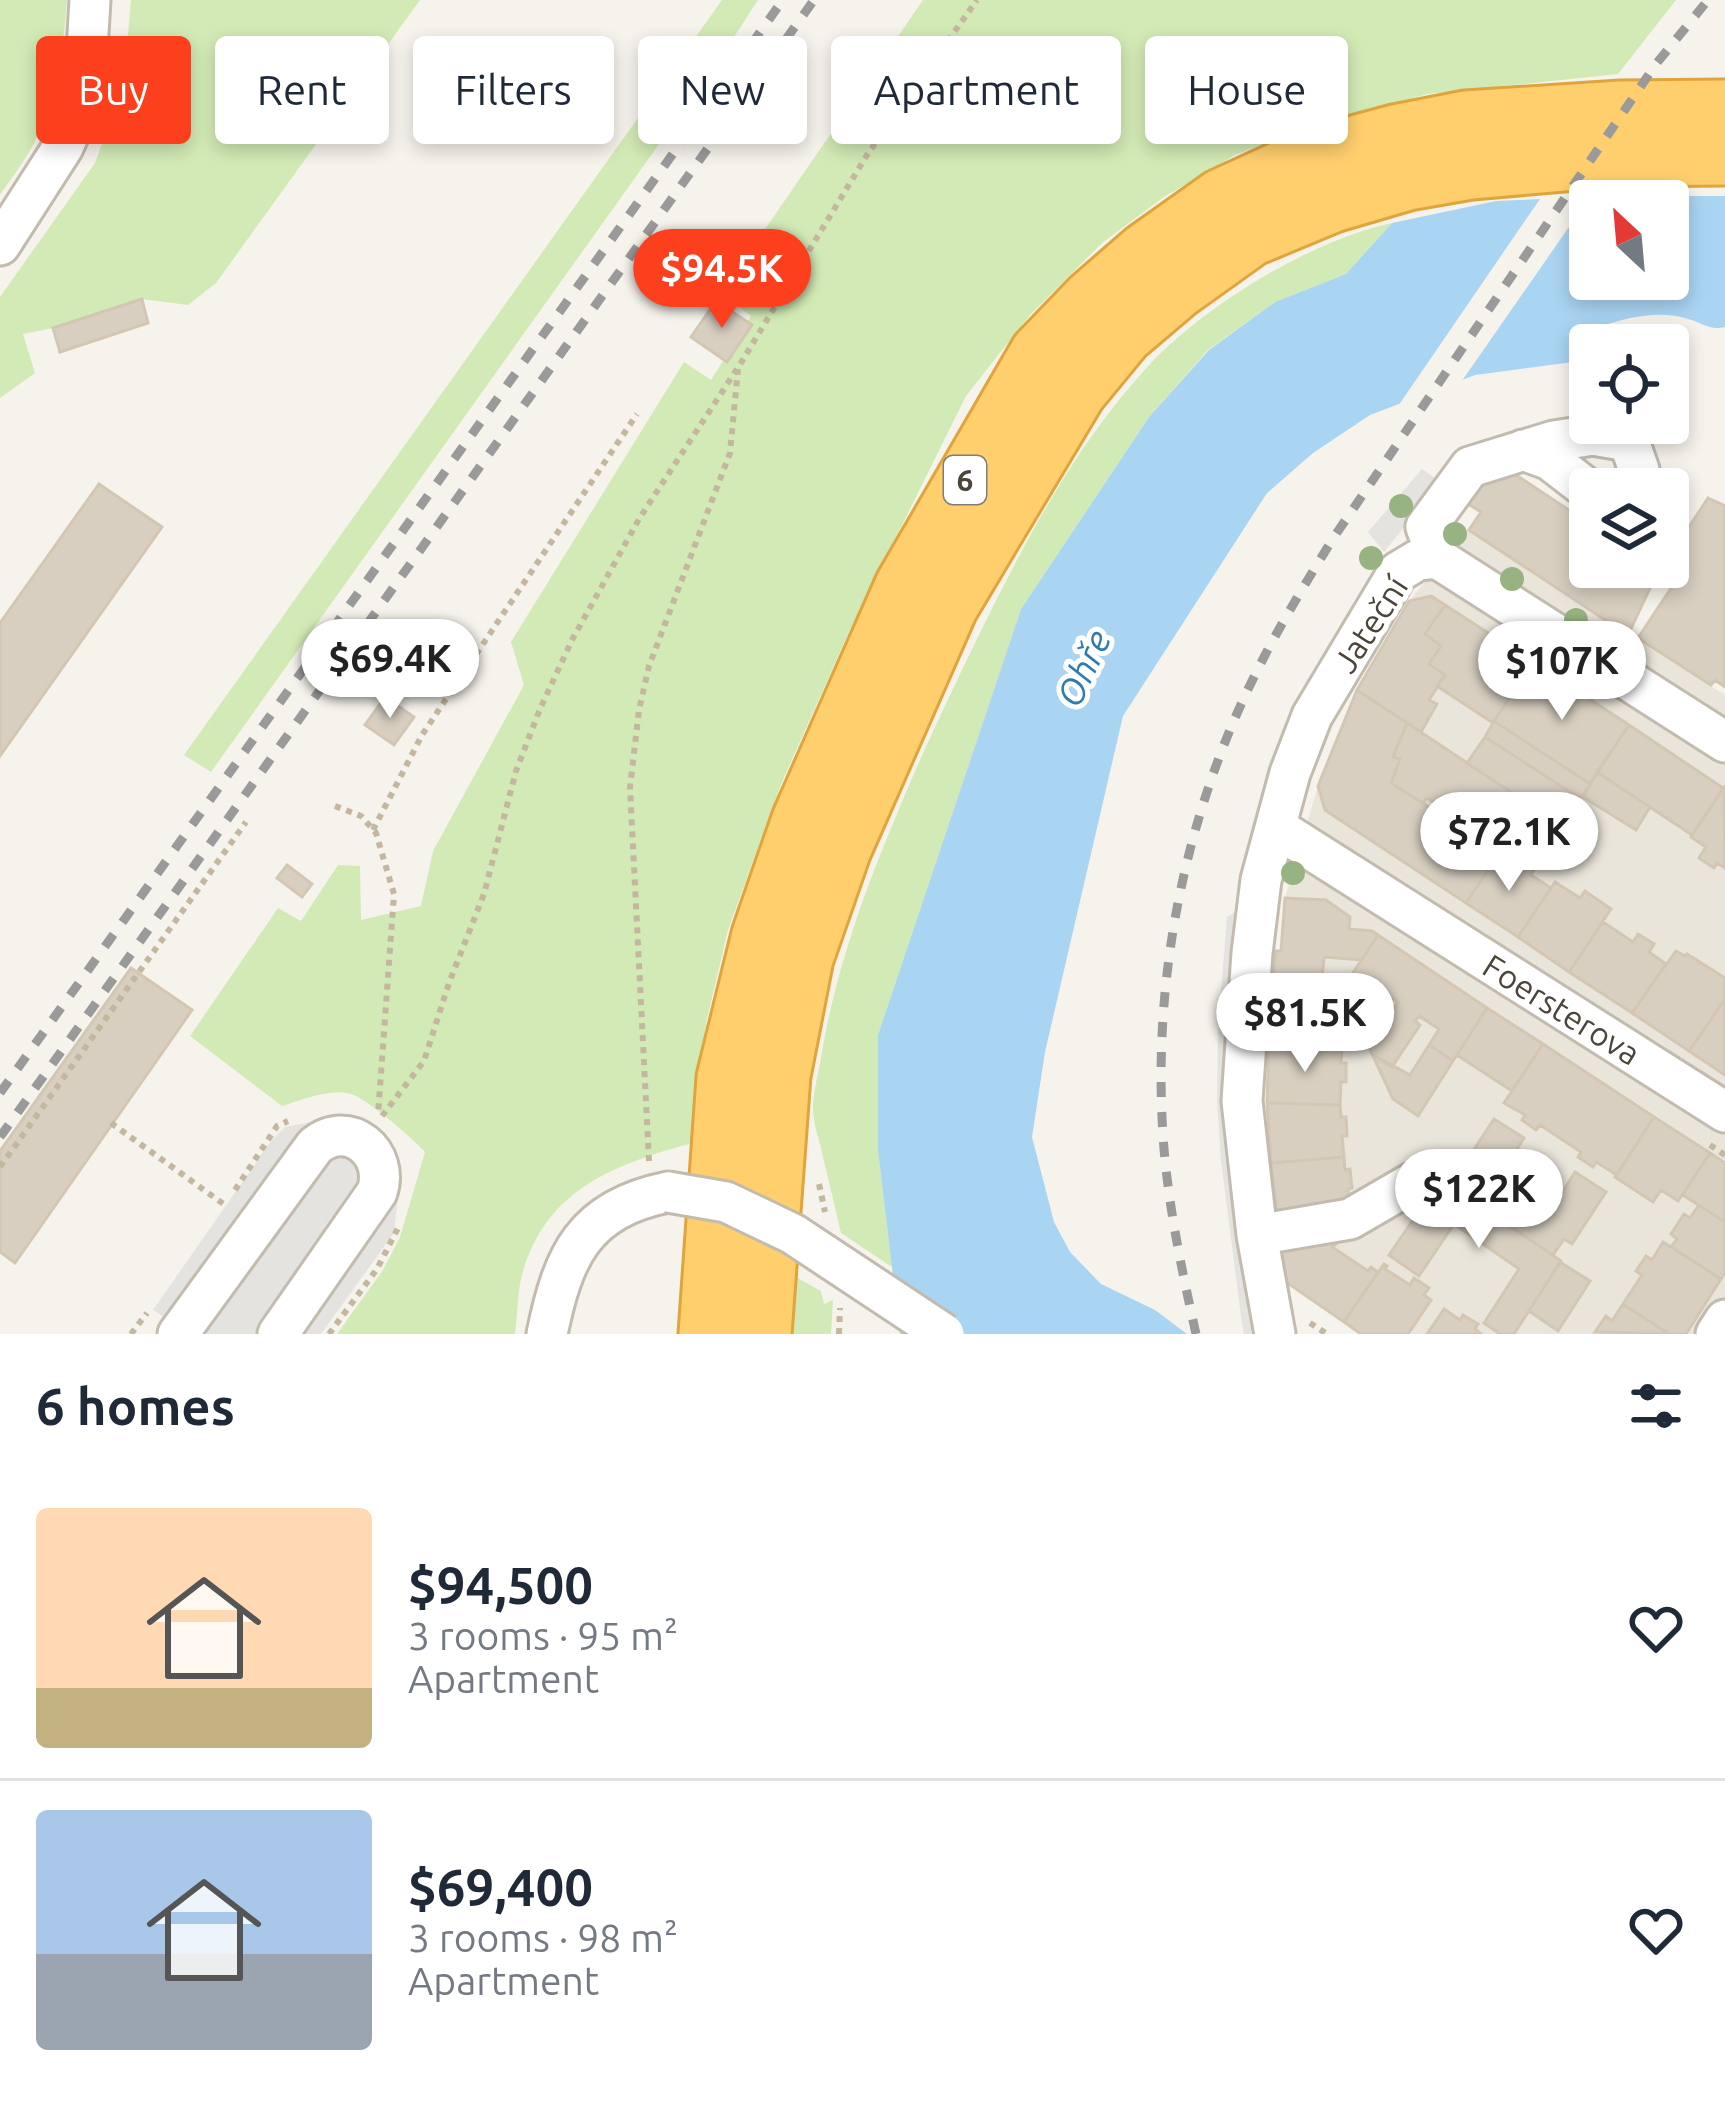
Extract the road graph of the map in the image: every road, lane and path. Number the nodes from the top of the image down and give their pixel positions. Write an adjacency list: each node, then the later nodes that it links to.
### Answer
1 (91, 0): 5 (street)
2 (977, 0): 6 (path)
3 (1725, 109): 39 (highway, 6)
4 (1725, 156): 40 (highway, 6)
5 (0, 245)
6 (739, 366): 20 (path); 24 (path)
7 (637, 414): 16 (path)
8 (1523, 450): 9 (street); 10 (street); 11 (street)
9 (1638, 468)
10 (1569, 474)
11 (1437, 558): 12 (street, Jateční); 15 (street, Jateční)
12 (1725, 742)
13 (335, 806): 16 (path)
14 (246, 822): 23 (path)
15 (1277, 829): 21 (street, Foersterova); 30 (street, Jateční)
16 (373, 830): 20 (path)
17 (296, 1116): 27 (path)
18 (365, 1117): 20 (path)
19 (112, 1123): 27 (path)
20 (377, 1124)
21 (1715, 1127): 22 (path)
22 (1725, 1156)
23 (0, 1167)
24 (658, 1177): 38 (street); 42 (street, bridge)
25 (818, 1179): 29 (path)
26 (1412, 1183): 30 (street)
27 (225, 1205): 28 (path)
28 (216, 1215)
29 (827, 1220)
30 (1257, 1235): 34 (street, Jateční)
31 (837, 1290): 41 (path)
32 (157, 1298): 35 (path)
33 (1725, 1320): 44 (street)
34 (1288, 1325): 43 (path)
35 (131, 1334)
36 (178, 1334): 37 (street)
37 (278, 1334)
38 (547, 1334)
39 (708, 1334)
40 (762, 1334)
41 (839, 1334)
42 (944, 1334)
43 (1327, 1334)
44 (1716, 1334)

